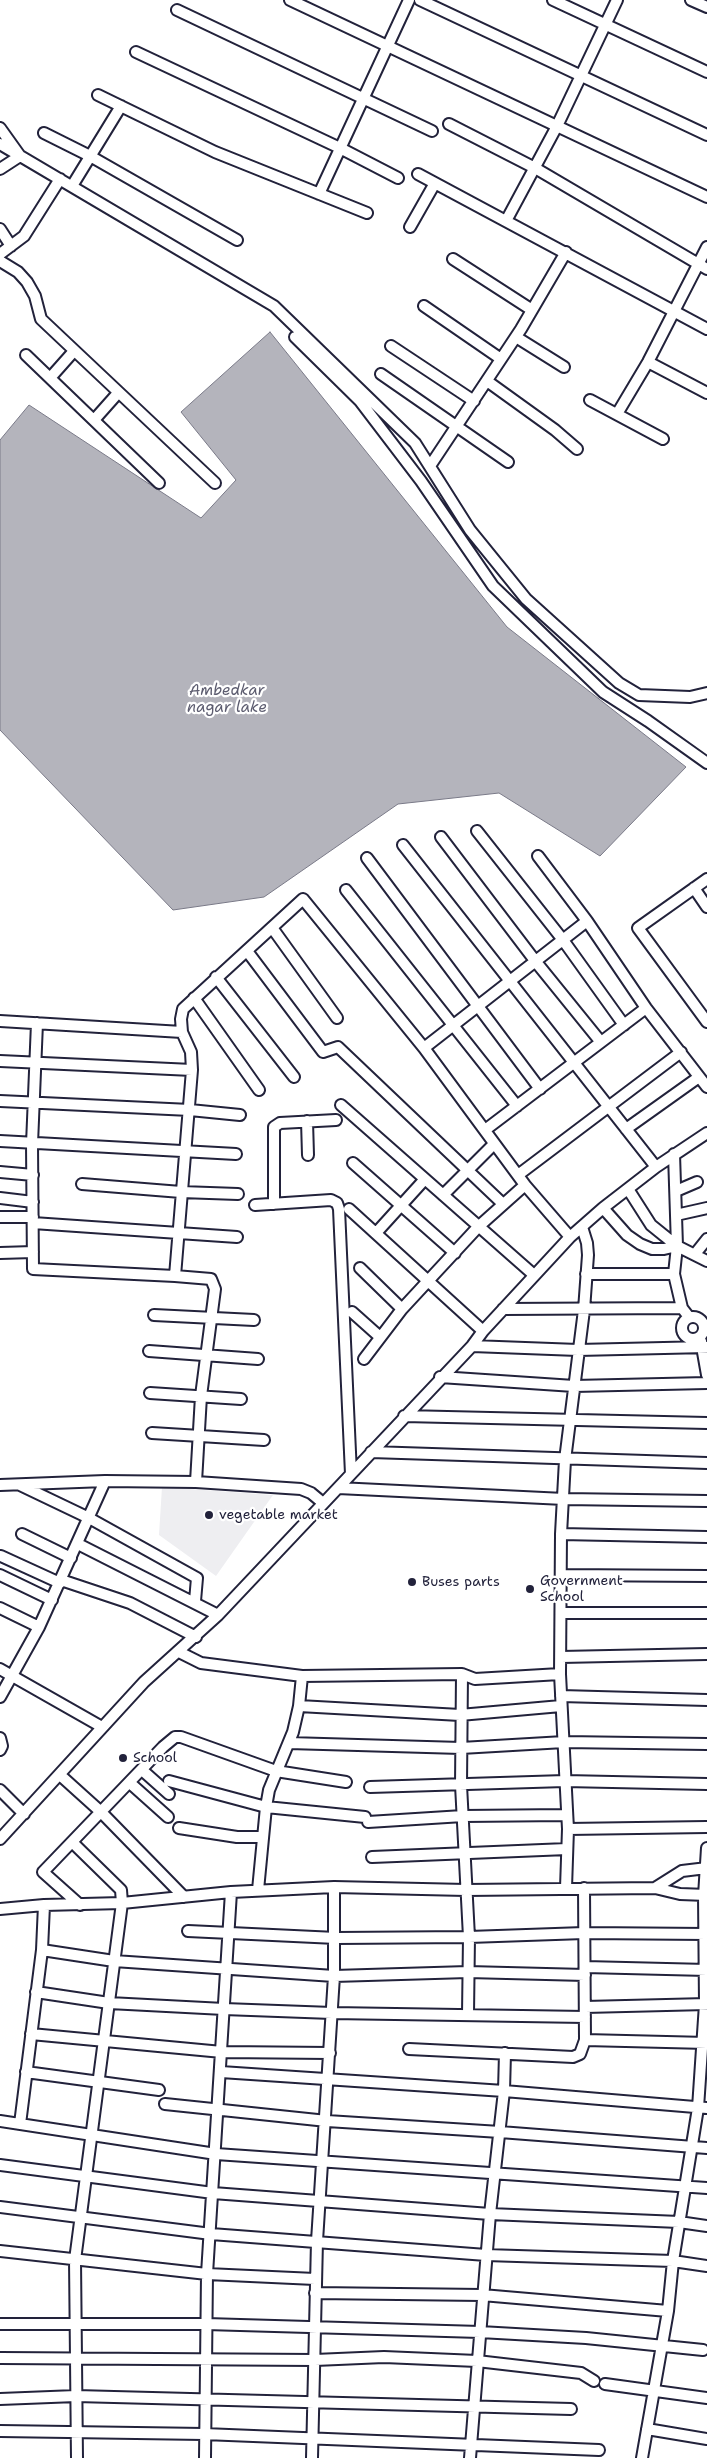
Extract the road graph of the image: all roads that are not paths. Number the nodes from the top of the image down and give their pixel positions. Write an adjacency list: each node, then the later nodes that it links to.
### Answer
1 (290, 0): 10 (street)
2 (409, 0): 10 (street)
3 (420, 0): 13 (street)
4 (553, 0): 9 (street)
5 (617, 0): 9 (street)
6 (691, 0): 7 (street)
7 (707, 7)
8 (177, 10): 15 (street)
9 (605, 26): 12 (street); 13 (street)
10 (387, 46): 15 (street); 18 (street)
11 (136, 52): 24 (street)
12 (707, 72)
13 (581, 76): 18 (street); 22 (street)
14 (98, 95): 16 (street)
15 (364, 97): 20 (street); 24 (street)
16 (121, 106): 26 (street); 34 (street)
17 (449, 124): 27 (street)
18 (557, 126): 27 (street); 35 (street)
19 (0, 128): 25 (street)
20 (432, 131)
21 (44, 133): 26 (street)
22 (707, 135)
23 (0, 144): 25 (street)
24 (340, 148): 30 (street); 34 (street)
25 (20, 156): 28 (street); 31 (street)
26 (90, 156): 33 (street); 40 (street)
27 (535, 168): 37 (street); 47 (street)
28 (0, 169)
29 (418, 174): 32 (street)
30 (398, 178)
31 (60, 179): 33 (street); 41 (street)
32 (435, 183): 37 (street); 38 (street)
33 (72, 186): 48 (street)
34 (319, 194): 36 (street)
35 (707, 197)
36 (367, 213)
37 (506, 221): 43 (street)
38 (410, 227)
39 (0, 229): 41 (street)
40 (237, 240)
41 (11, 246): 44 (street)
42 (707, 247): 47 (street)
43 (566, 252): 50 (street); 51 (street)
44 (0, 254)
45 (453, 259): 50 (street)
46 (0, 261): 55 (street)
47 (702, 266): 51 (street)
48 (239, 286): 73 (street); 77 (street)
49 (424, 306): 57 (street)
50 (532, 310): 53 (street)
51 (672, 311): 52 (street); 58 (street)
52 (707, 329)
53 (516, 337): 57 (street); 59 (street)
54 (391, 346): 66 (street)
55 (74, 351): 61 (street); 63 (street)
56 (26, 355): 61 (street)
57 (501, 359): 62 (street)
58 (648, 362): 64 (street); 67 (street)
59 (564, 367)
60 (381, 374): 69 (street)
61 (50, 378): 68 (street)
62 (487, 381): 66 (street); 71 (street)
63 (118, 392): 68 (street); 75 (street)
64 (707, 393)
65 (590, 400): 67 (street)
66 (474, 401): 69 (street)
67 (616, 414): 70 (street)
68 (94, 420): 74 (street)
69 (457, 426): 72 (street); 73 (street)
70 (663, 439)
71 (577, 449)
72 (508, 462)
73 (430, 466): 76 (street)
74 (159, 483)
75 (215, 483)
76 (707, 693)
77 (707, 763)
78 (477, 831): 89 (street)
79 (441, 837): 91 (street)
80 (403, 845): 93 (street)
81 (538, 856): 87 (street)
82 (367, 858): 95 (street)
83 (707, 878): 84 (street)
84 (694, 888): 86 (street); 99 (street)
85 (346, 890): 102 (street)
86 (707, 907)
87 (586, 922): 89 (street); 96 (street)
88 (273, 929): 90 (street); 97 (street); 105 (street)
89 (563, 940): 91 (street); 101 (street)
90 (247, 951): 92 (street); 137 (street)
91 (536, 962): 93 (street); 104 (street)
92 (216, 977): 94 (street); 111 (street)
93 (510, 982): 95 (street); 109 (street)
94 (194, 998): 103 (street); 115 (street)
95 (480, 1006): 102 (street); 114 (street)
96 (646, 1008): 101 (street); 106 (street)
97 (337, 1018)
98 (0, 1021): 100 (street)
99 (707, 1022)
100 (37, 1023): 103 (street); 108 (street)
101 (624, 1025): 104 (street)
102 (454, 1027): 105 (street); 120 (street)
103 (182, 1032): 110 (street)
104 (600, 1041): 109 (street)
105 (424, 1048): 126 (street)
106 (681, 1052): 112 (street); 119 (street)
107 (0, 1061): 108 (street)
108 (36, 1063): 110 (street); 117 (street)
109 (574, 1064): 114 (street); 119 (street)
110 (192, 1070): 121 (street)
111 (294, 1077)
112 (699, 1077): 113 (street); 125 (street)
113 (707, 1087)
114 (540, 1089): 120 (street)
115 (259, 1090)
116 (0, 1101): 117 (street)
117 (35, 1104): 121 (street); 129 (street)
118 (340, 1105): 141 (street)
119 (608, 1105): 125 (street); 140 (street)
120 (516, 1106): 126 (street)
121 (190, 1110): 122 (street); 131 (street)
122 (240, 1115)
123 (336, 1120): 124 (street)
124 (307, 1122): 134 (street); 153 (street)
125 (626, 1129): 136 (street)
126 (485, 1130): 130 (street)
127 (707, 1133): 133 (street)
128 (0, 1141): 129 (street)
129 (32, 1144): 131 (street); 139 (street)
130 (494, 1144): 137 (street); 140 (street)
131 (186, 1151): 132 (street); 147 (street)
132 (236, 1154)
133 (674, 1154): 136 (street); 146 (street)
134 (308, 1155)
135 (353, 1163): 155 (street)
136 (656, 1167): 145 (street)
137 (467, 1171): 149 (street); 152 (street)
138 (0, 1172): 139 (street)
139 (32, 1175): 151 (street)
140 (518, 1175): 144 (street)
141 (425, 1179): 149 (street); 155 (street)
142 (697, 1182): 146 (street)
143 (82, 1184): 147 (street)
144 (525, 1185): 152 (street); 167 (street)
145 (628, 1189): 156 (street); 169 (street)
146 (676, 1191): 159 (street)
147 (181, 1192): 148 (street); 164 (street)
148 (238, 1194)
149 (443, 1195): 162 (street)
150 (0, 1198): 151 (street)
151 (33, 1202): 161 (street)
152 (502, 1203): 162 (street)
153 (274, 1204): 154 (street); 217 (street)
154 (255, 1205)
155 (400, 1205): 165 (street); 172 (street)
156 (604, 1208): 163 (street); 169 (street)
157 (707, 1208): 159 (street)
158 (349, 1209): 165 (street)
159 (676, 1215): 169 (street)
160 (0, 1217): 161 (street)
161 (33, 1220): 164 (street); 170 (street)
162 (478, 1227): 172 (street); 178 (street)
163 (582, 1227): 167 (street); 176 (street)
164 (177, 1232): 166 (street); 179 (street)
165 (376, 1233): 180 (street)
166 (237, 1237)
167 (570, 1237): 178 (street)
168 (707, 1239): 173 (street)
169 (677, 1246): 173 (street); 177 (street)
170 (33, 1252): 171 (street); 179 (street)
171 (0, 1253)
172 (455, 1253): 180 (street)
173 (695, 1254): 174 (street)
174 (707, 1261)
175 (360, 1268): 182 (street)
176 (586, 1274): 177 (street); 184 (street)
177 (674, 1274): 181 (street)
178 (534, 1275): 183 (street)
179 (175, 1276): 188 (street)
180 (428, 1281): 182 (street); 191 (street)
181 (682, 1308): 184 (street); 187 (street)
182 (402, 1309): 192 (street)
183 (503, 1309): 184 (street); 191 (street)
184 (584, 1310): 196 (street)
185 (352, 1312): 192 (street)
186 (154, 1315): 188 (street)
187 (689, 1317): 190 (street); 193 (street)
188 (213, 1318): 189 (street); 198 (street)
189 (254, 1320)
190 (705, 1323): 193 (street)
191 (483, 1331): 194 (street)
192 (380, 1337): 200 (street)
193 (700, 1337): 195 (street)
194 (472, 1346): 196 (street); 202 (street)
195 (705, 1347): 196 (street); 201 (street)
196 (578, 1350): 204 (street)
197 (149, 1351): 198 (street)
198 (206, 1356): 199 (street); 206 (street)
199 (258, 1359)
200 (364, 1359)
201 (707, 1375)
202 (440, 1377): 204 (street); 208 (street)
203 (707, 1383): 204 (street)
204 (574, 1386): 209 (street)
205 (150, 1393): 206 (street)
206 (202, 1396): 207 (street); 212 (street)
207 (241, 1399)
208 (404, 1416): 209 (street); 214 (street)
209 (570, 1422): 210 (street); 215 (street)
210 (707, 1423)
211 (152, 1433): 212 (street)
212 (198, 1437): 213 (street); 219 (street)
213 (264, 1440)
214 (371, 1452): 215 (street); 217 (street)
215 (565, 1460): 216 (street); 223 (street)
216 (707, 1463)
217 (351, 1474): 222 (street)
218 (105, 1481): 219 (street); 220 (street); 226 (street)
219 (196, 1482): 225 (street)
220 (19, 1484): 221 (street); 226 (street)
221 (0, 1485)
222 (338, 1488): 223 (street); 225 (street)
223 (564, 1499): 224 (street); 228 (street)
224 (707, 1501)
225 (323, 1503): 242 (street)
226 (89, 1518): 230 (street); 238 (street)
227 (22, 1534): 232 (street)
228 (561, 1534): 229 (street); 234 (street)
229 (707, 1537)
230 (78, 1544): 232 (street); 238 (street)
231 (1, 1556): 236 (street)
232 (71, 1558): 236 (street)
233 (0, 1574): 237 (street)
234 (562, 1575): 235 (street); 240 (street)
235 (707, 1576)
236 (61, 1581): 237 (street); 244 (street)
237 (52, 1600): 243 (street)
238 (195, 1601): 242 (street)
239 (0, 1608): 243 (street)
240 (561, 1613): 241 (street); 247 (street)
241 (707, 1613)
242 (218, 1615): 244 (street)
243 (39, 1627): 251 (street)
244 (196, 1638): 245 (street)
245 (179, 1652): 252 (street); 258 (street)
246 (707, 1654): 247 (street)
247 (561, 1657): 250 (street)
248 (0, 1669): 251 (street)
249 (462, 1674): 250 (street); 252 (street); 257 (street)
250 (560, 1674): 255 (street)
251 (13, 1675): 253 (street); 258 (street)
252 (302, 1676): 256 (street)
253 (0, 1697)
254 (707, 1700): 255 (street)
255 (561, 1701): 257 (street); 260 (street)
256 (299, 1706): 257 (street); 261 (street)
257 (460, 1715): 263 (street)
258 (102, 1727): 267 (street)
259 (0, 1738): 264 (street)
260 (564, 1742): 262 (street); 263 (street); 269 (street)
261 (289, 1743): 263 (street); 266 (street)
262 (707, 1744)
263 (461, 1748): 273 (street)
264 (0, 1750)
265 (142, 1770): 266 (street); 271 (street); 276 (street)
266 (276, 1771): 270 (street); 277 (street)
267 (60, 1775): 278 (street); 279 (street)
268 (169, 1781): 277 (street)
269 (565, 1781): 272 (street); 273 (street); 280 (street)
270 (346, 1782)
271 (130, 1783): 278 (street); 282 (street)
272 (707, 1784)
273 (461, 1785): 274 (street); 281 (street)
274 (370, 1787)
275 (0, 1790): 279 (street)
276 (169, 1794)
277 (266, 1807): 281 (street); 286 (street)
278 (101, 1812): 288 (street); 302 (street)
279 (24, 1814): 287 (street)
280 (566, 1815): 281 (street); 285 (street)
281 (463, 1816): 291 (street)
282 (168, 1817)
283 (707, 1827): 285 (street)
284 (179, 1828): 286 (street)
285 (568, 1829): 290 (street)
286 (263, 1837): 298 (street)
287 (0, 1839)
288 (72, 1842): 303 (street); 305 (street)
289 (707, 1848): 293 (street)
290 (567, 1849): 291 (street); 295 (street)
291 (465, 1854): 292 (street); 299 (street)
292 (372, 1857)
293 (707, 1868): 297 (street); 301 (street)
294 (334, 1886): 298 (street); 299 (street); 312 (street)
295 (566, 1888): 296 (street); 299 (street)
296 (584, 1888): 297 (street); 309 (street)
297 (655, 1888): 301 (street)
298 (258, 1890): 300 (street)
299 (466, 1890): 311 (street)
300 (231, 1892): 302 (street); 308 (street)
301 (706, 1895): 310 (street)
302 (184, 1897): 303 (street)
303 (122, 1903): 305 (street); 314 (street)
304 (44, 1905): 305 (street); 306 (street); 313 (street)
305 (80, 1905)
306 (0, 1910)
307 (188, 1931): 308 (street)
308 (228, 1932): 312 (street); 315 (street)
309 (584, 1933): 310 (street); 311 (street); 318 (street)
310 (706, 1934): 316 (street)
311 (469, 1937): 312 (street); 317 (street)
312 (336, 1938): 319 (street)
313 (42, 1950): 314 (street); 320 (street)
314 (114, 1961): 315 (street); 321 (street)
315 (227, 1970): 319 (street); 323 (street)
316 (706, 1970): 318 (street); 322 (street)
317 (468, 1972): 318 (street); 319 (street); 326 (street)
318 (584, 1972): 324 (street)
319 (334, 1976): 325 (street)
320 (36, 1992): 321 (street); 327 (street)
321 (108, 2003): 323 (street); 328 (street)
322 (706, 2004): 324 (street); 330 (street)
323 (224, 2009): 325 (street); 332 (street)
324 (585, 2012): 326 (street); 329 (street)
325 (332, 2013): 326 (street); 333 (street)
326 (468, 2014)
327 (31, 2034): 328 (street); 335 (street)
328 (104, 2040): 332 (street); 339 (street)
329 (585, 2040): 330 (street); 334 (street)
330 (705, 2042): 337 (street)
331 (409, 2049): 334 (street)
332 (222, 2052): 333 (street); 336 (street)
333 (330, 2053): 338 (street)
334 (505, 2054): 341 (street)
335 (26, 2072): 339 (street); 347 (street)
336 (221, 2072): 338 (street); 344 (street)
337 (704, 2072): 343 (street)
338 (328, 2079): 341 (street); 346 (street)
339 (98, 2080): 340 (street); 349 (street)
340 (159, 2090)
341 (504, 2091): 343 (street); 348 (street)
342 (165, 2104): 344 (street)
343 (702, 2108): 350 (street)
344 (219, 2110): 346 (street); 352 (street)
345 (0, 2121): 347 (street)
346 (327, 2121): 348 (street); 353 (street)
347 (20, 2124): 349 (street)
348 (500, 2132): 350 (street); 355 (street)
349 (91, 2136): 352 (street); 356 (street)
350 (691, 2147): 351 (street); 357 (street)
351 (707, 2148)
352 (216, 2154): 353 (street); 359 (street)
353 (323, 2160): 355 (street); 360 (street)
354 (0, 2165): 356 (street)
355 (496, 2172): 357 (street); 362 (street)
356 (86, 2176): 359 (street); 363 (street)
357 (686, 2186): 358 (street); 364 (street)
358 (707, 2188)
359 (213, 2193): 360 (street); 366 (street)
360 (320, 2202): 362 (street); 367 (street)
361 (0, 2207): 363 (street)
362 (490, 2214): 364 (street); 369 (street)
363 (80, 2219): 366 (street); 370 (street)
364 (679, 2222): 365 (street); 371 (street)
365 (707, 2226)
366 (211, 2234): 367 (street); 373 (street)
367 (317, 2241): 369 (street); 374 (street)
368 (0, 2251): 370 (street)
369 (486, 2255): 371 (street); 376 (street)
370 (75, 2260): 373 (street); 380 (street)
371 (673, 2261): 372 (street); 377 (street)
372 (707, 2266)
373 (207, 2274): 374 (street); 379 (street)
374 (316, 2279): 375 (street)
375 (316, 2293): 376 (street); 381 (street)
376 (482, 2295): 377 (street); 382 (street)
377 (668, 2310): 383 (street)
378 (0, 2324): 380 (street)
379 (206, 2324): 380 (street); 381 (street); 387 (street)
380 (76, 2325): 386 (street)
381 (315, 2328): 382 (street); 388 (street)
382 (480, 2332): 383 (street); 389 (street)
383 (662, 2346): 384 (street); 392 (street)
384 (704, 2350)
385 (0, 2358): 386 (street)
386 (76, 2358): 387 (street); 393 (street)
387 (206, 2360): 388 (street); 394 (street)
388 (315, 2360): 389 (street); 397 (street)
389 (478, 2362): 390 (street); 398 (street)
390 (594, 2381)
391 (605, 2384): 392 (street)
392 (654, 2390): 395 (street); 400 (street)
393 (76, 2396): 394 (street); 396 (street); 402 (street)
394 (204, 2398): 397 (street); 403 (street)
395 (707, 2398)
396 (0, 2399)
397 (313, 2402): 398 (street); 404 (street)
398 (474, 2405): 399 (street); 406 (street)
399 (572, 2409)
400 (647, 2430): 405 (street); 412 (street)
401 (0, 2431): 402 (street)
402 (77, 2433): 403 (street); 408 (street)
403 (204, 2434): 404 (street); 409 (street)
404 (312, 2438): 406 (street); 410 (street)
405 (707, 2439)
406 (471, 2444): 407 (street); 411 (street)
407 (599, 2450)
408 (77, 2458)
409 (205, 2458)
410 (312, 2458)
411 (470, 2458)
412 (642, 2458)

